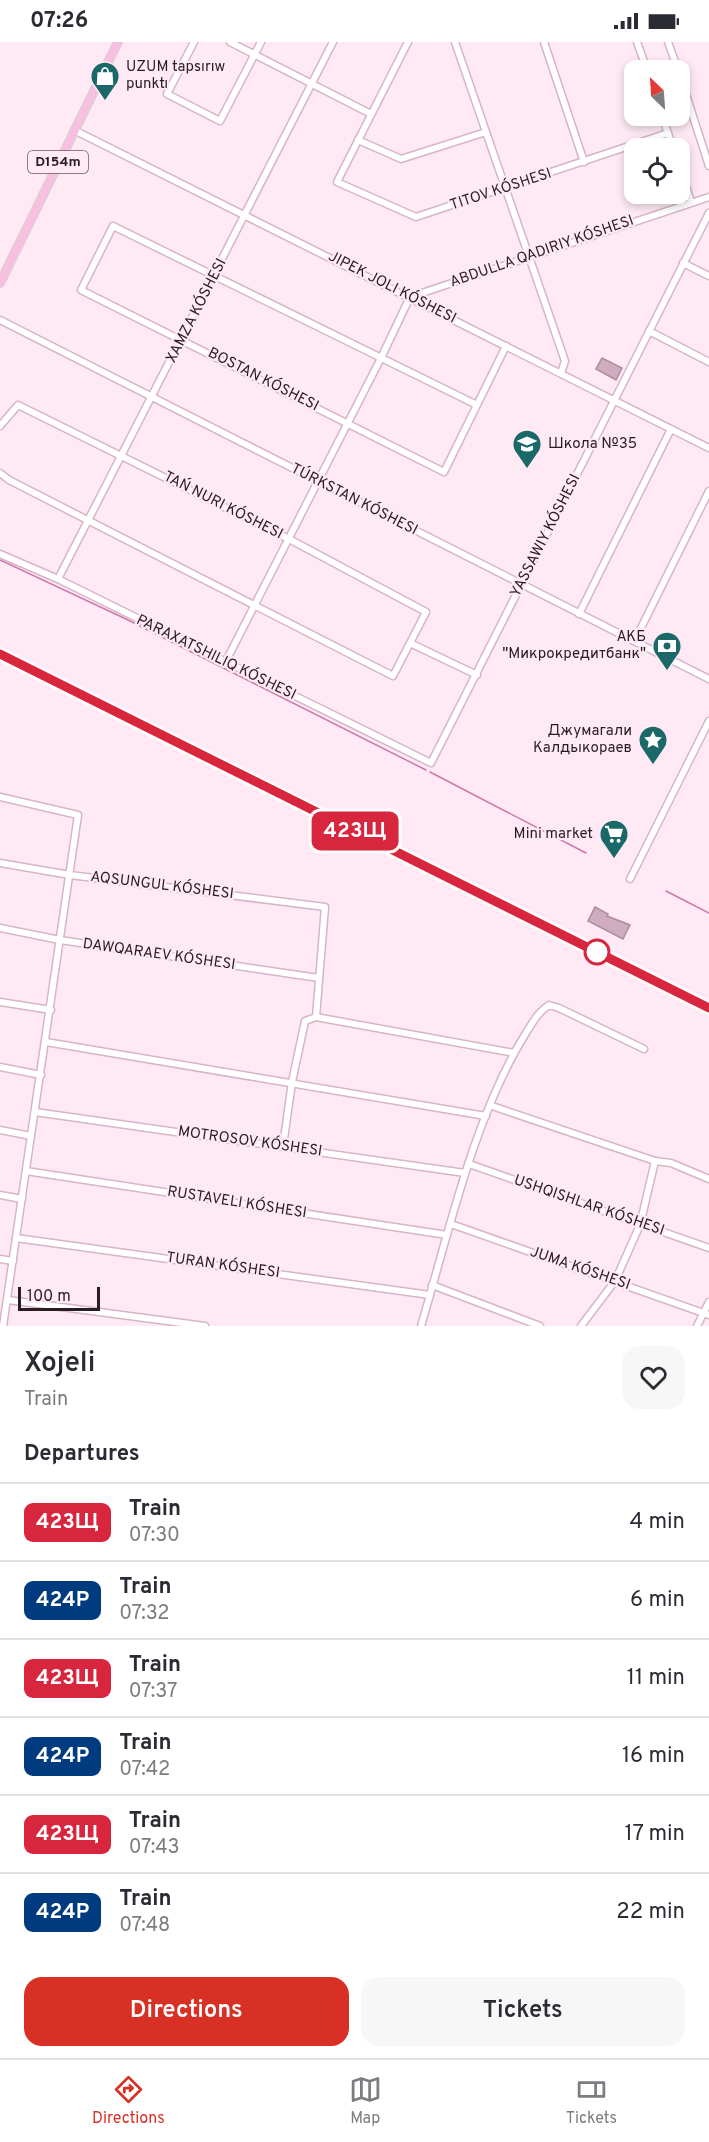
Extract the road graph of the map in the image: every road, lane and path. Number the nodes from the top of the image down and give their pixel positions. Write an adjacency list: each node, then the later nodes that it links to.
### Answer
1 (118, 42): 18 (main road, D154m)
2 (194, 42): 11 (street)
3 (230, 42): 11 (street)
4 (261, 42): 11 (street)
5 (333, 42): 14 (street, XAMZA KÓSHESI)
6 (408, 42): 16 (street)
7 (455, 42): 19 (street)
8 (544, 42): 23 (street)
9 (637, 42): 12 (street)
10 (668, 42): 13 (street)
11 (255, 54): 14 (street)
12 (643, 60)
13 (674, 60)
14 (313, 82): 16 (street); 30 (street, XAMZA KÓSHESI)
15 (690, 107): 24 (street)
16 (371, 114): 22 (street)
17 (666, 126): 20 (street)
18 (74, 130): 30 (street); 35 (main road, D154m)
19 (486, 132): 22 (street); 25 (street)
20 (668, 133): 21 (street); 23 (street, TITOV KÓSHESI)
21 (670, 138)
22 (358, 140): 25 (street, TITOV KÓSHESI)
23 (584, 162): 25 (street, TITOV KÓSHESI)
24 (709, 166)
25 (505, 189): 31 (street)
26 (709, 197): 28 (street)
27 (690, 199): 28 (street)
28 (691, 202): 31 (street)
29 (709, 213): 32 (street, YASSAWIY KÓSHESI)
30 (246, 214): 33 (street, XAMZA KÓSHESI); 36 (street)
31 (528, 256): 36 (street); 43 (street)
32 (683, 263): 34 (street); 38 (street, YASSAWIY KÓSHESI)
33 (215, 276): 39 (street, XAMZA KÓSHESI); 39 (street, BOSTAN KÓSHESI); 41 (street)
34 (709, 276)
35 (0, 283)
36 (410, 297): 40 (street); 41 (street)
37 (0, 320): 44 (street, TÚRKSTAN KÓSHESI)
38 (649, 331): 42 (street); 45 (street, YASSAWIY KÓSHESI)
39 (183, 339): 44 (street, XAMZA KÓSHESI); 47 (street, BOSTAN KÓSHESI)
40 (507, 346): 43 (street); 46 (street)
41 (381, 358): 46 (street); 47 (street)
42 (709, 362)
43 (561, 373): 45 (street)
44 (153, 398): 51 (street, XAMZA KÓSHESI); 53 (street, TÚRKSTAN KÓSHESI)
45 (615, 400): 49 (street); 59 (street, YASSAWIY KÓSHESI)
46 (477, 405): 47 (street, BOSTAN KÓSHESI)
47 (348, 424): 53 (street)
48 (0, 426): 51 (street)
49 (671, 429): 50 (street); 61 (street)
50 (709, 448)
51 (122, 455): 55 (street, XAMZA KÓSHESI); 56 (street)
52 (0, 473): 55 (street)
53 (318, 481): 56 (street); 59 (street, TÚRKSTAN KÓSHESI)
54 (709, 491): 62 (street)
55 (88, 520): 58 (street, XAMZA KÓSHESI); 60 (street)
56 (289, 539): 60 (street); 63 (street)
57 (0, 554): 58 (street)
58 (58, 579): 64 (street)
59 (521, 586): 61 (street, TÚRKSTAN KÓSHESI); 65 (street, YASSAWIY KÓSHESI)
60 (255, 605): 63 (street); 64 (street)
61 (579, 614): 62 (street, TÚRKSTAN KÓSHESI)
62 (635, 640): 66 (street, TÚRKSTAN KÓSHESI)
63 (410, 643): 65 (street)
64 (225, 663): 65 (street, YASSAWIY KÓSHESI)
65 (477, 675)
66 (709, 679)
67 (709, 721): 71 (street)
68 (0, 797): 70 (street)
69 (0, 863): 70 (street, AQSUNGUL KÓSHESI)
70 (70, 875): 73 (street); 74 (street, AQSUNGUL KÓSHESI)
71 (630, 879)
72 (0, 928): 73 (street, DAWQARAEV KÓSHESI)
73 (60, 940): 74 (street, DAWQARAEV KÓSHESI); 76 (street)
74 (319, 978): 77 (street)
75 (0, 1002): 76 (street)
76 (51, 1010): 78 (street)
77 (316, 1017): 80 (street); 83 (street)
78 (46, 1042): 82 (street); 83 (street)
79 (644, 1049): 80 (street)
80 (514, 1053): 84 (street)
81 (0, 1067): 82 (street)
82 (41, 1075): 85 (street)
83 (292, 1082): 86 (street); 89 (street)
84 (492, 1106): 86 (street); 90 (street)
85 (35, 1112): 88 (street); 89 (street, MOTROSOV KÓSHESI)
86 (486, 1116): 91 (street)
87 (0, 1130): 88 (street)
88 (31, 1136): 92 (street)
89 (283, 1146): 93 (street, MOTROSOV KÓSHESI)
90 (655, 1161): 94 (street); 98 (street)
91 (469, 1164): 93 (street); 98 (street, USHQISHLAR KÓSHESI)
92 (26, 1172): 96 (street); 99 (street, RUSTAVELI KÓSHESI)
93 (465, 1173): 97 (street)
94 (709, 1179)
95 (0, 1195): 96 (street)
96 (22, 1199): 100 (street)
97 (451, 1224): 99 (street); 104 (street, JUMA KÓSHESI)
98 (640, 1225): 101 (street, USHQISHLAR KÓSHESI); 104 (street)
99 (447, 1235): 105 (street)
100 (16, 1238): 103 (street); 106 (street, TURAN KÓSHESI)
101 (709, 1248)
102 (0, 1259): 103 (street)
103 (13, 1261): 107 (street)
104 (615, 1281): 109 (street, JUMA KÓSHESI); 114 (street)
105 (432, 1285): 106 (street); 113 (street)
106 (430, 1294): 112 (street)
107 (8, 1300): 110 (street); 111 (street)
108 (709, 1302): 109 (street)
109 (706, 1315): 115 (street)
110 (2, 1322)
111 (205, 1326)
112 (421, 1326)
113 (540, 1326)
114 (581, 1326)
115 (696, 1326)

